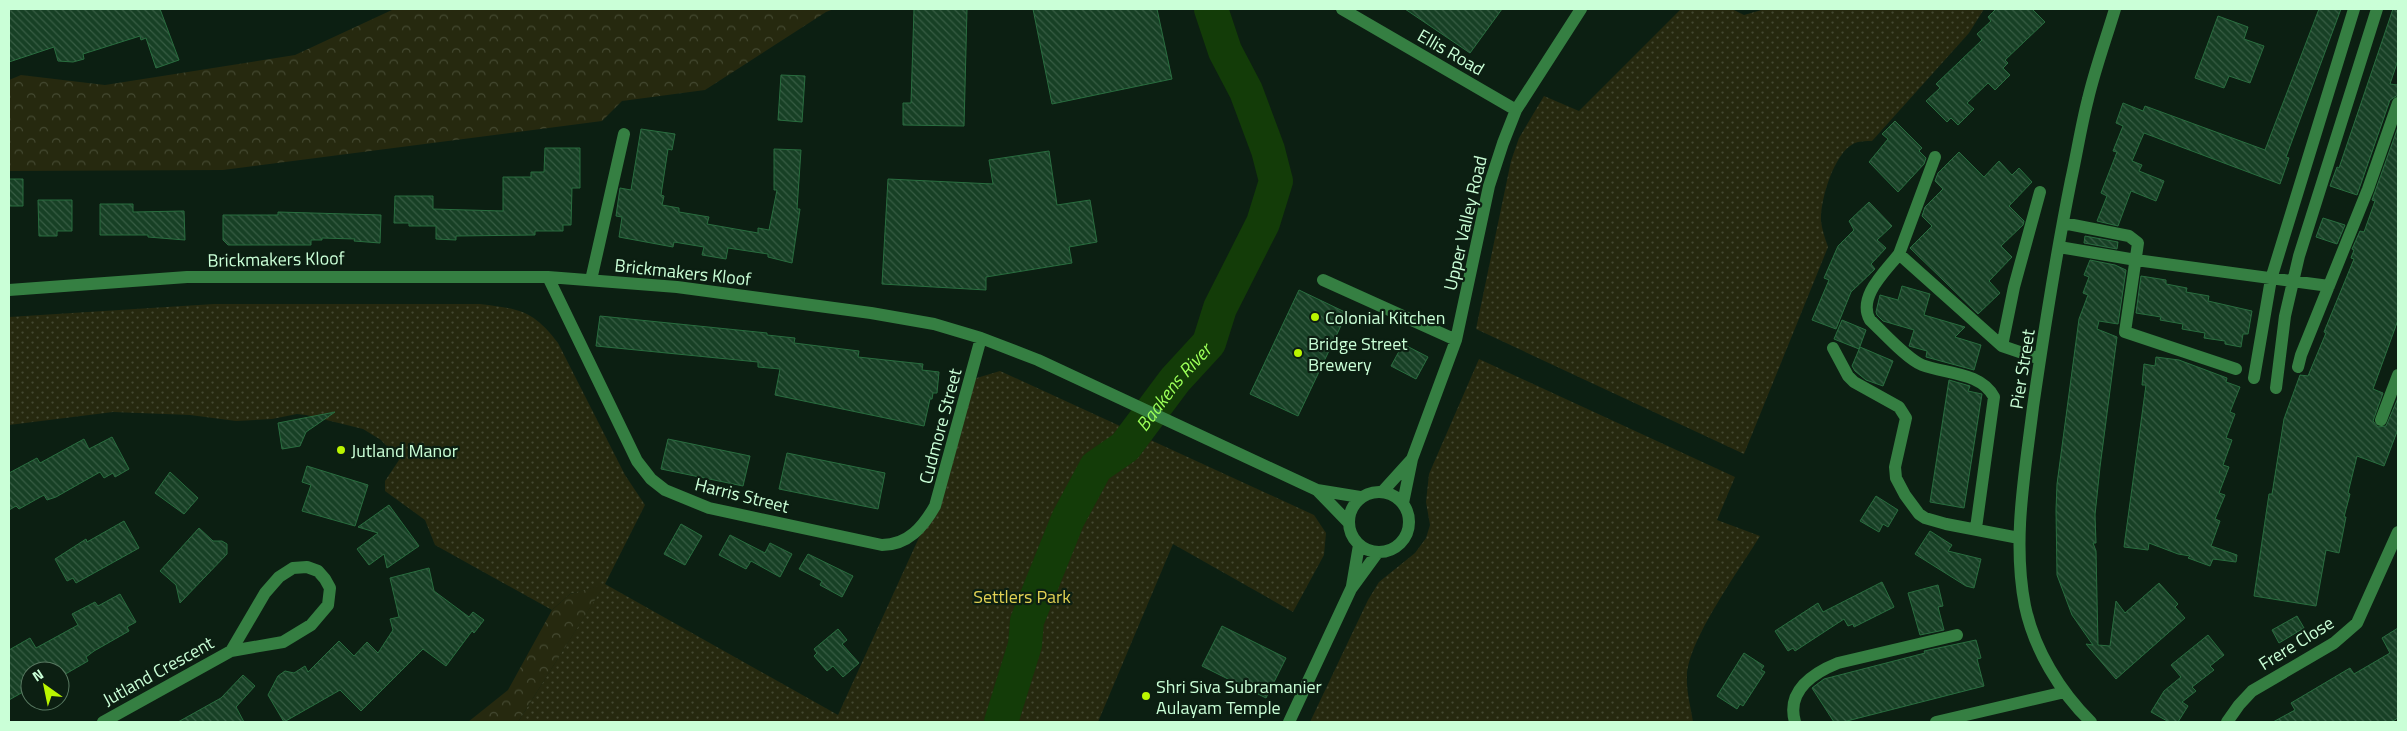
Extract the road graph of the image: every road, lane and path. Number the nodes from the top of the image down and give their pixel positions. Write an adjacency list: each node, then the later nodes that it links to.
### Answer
1 (1342, 9): 7 (street, Ellis Road)
2 (1581, 9): 7 (street, Upper Valley Road)
3 (2115, 9): 11 (street, Pier Street)
4 (2354, 9): 16 (street)
5 (2377, 9): 19 (street)
6 (2398, 103): 20 (street)
7 (1516, 110): 23 (street, Upper Valley Road)
8 (624, 134): 17 (street)
9 (1936, 157): 13 (street)
10 (2040, 192): 24 (street)
11 (2063, 223): 12 (street, Pier Street); 14 (street)
12 (2059, 247): 14 (street); 26 (street, Pier Street)
13 (1899, 254): 24 (street); 40 (street)
14 (2136, 260): 16 (street); 28 (street)
15 (548, 277): 17 (street, Brickmakers Kloof); 21 (street, Brickmakers Kloof); 38 (street, Harris Street)
16 (2271, 279): 19 (street); 30 (street)
17 (591, 280): 22 (street, Brickmakers Kloof)
18 (1323, 280): 23 (street)
19 (2292, 282): 20 (street); 31 (street)
20 (2329, 286): 27 (street)
21 (9, 290)
22 (980, 338): 34 (street, Brickmakers Kloof); 38 (street, Cudmore Street)
23 (1456, 340): 33 (street, Upper Valley Road)
24 (2002, 346): 26 (street)
25 (1833, 348): 40 (street)
26 (2040, 359): 42 (street, Pier Street)
27 (2298, 367)
28 (2236, 369)
29 (2398, 375): 32 (street)
30 (2254, 378)
31 (2276, 388)
32 (2381, 420)
33 (1412, 459): 35 (street, Upper Valley Road); 37 (street, Upper Valley Road)
34 (1317, 490): 36 (street, Brickmakers Kloof); 39 (street, Brickmakers Kloof)
35 (1383, 491): 36 (street); 37 (street)
36 (1360, 497): 39 (street)
37 (1403, 503): 44 (street)
38 (927, 520)
39 (1348, 522): 43 (street)
40 (1976, 528): 42 (street)
41 (2398, 532): 54 (street, Frere Close)
42 (2020, 538): 48 (street, Pier Street)
43 (1359, 545): 44 (street); 45 (street)
44 (1378, 552): 45 (street)
45 (1351, 589): 50 (street)
46 (1958, 635): 51 (street)
47 (231, 651): 47 (street, Jutland Crescent); 49 (street, Jutland Crescent)
48 (2065, 692): 52 (street); 53 (street, Pier Street)
49 (103, 722)
50 (1289, 722)
51 (1795, 722)
52 (1936, 722)
53 (2091, 722)
54 (2227, 722)

